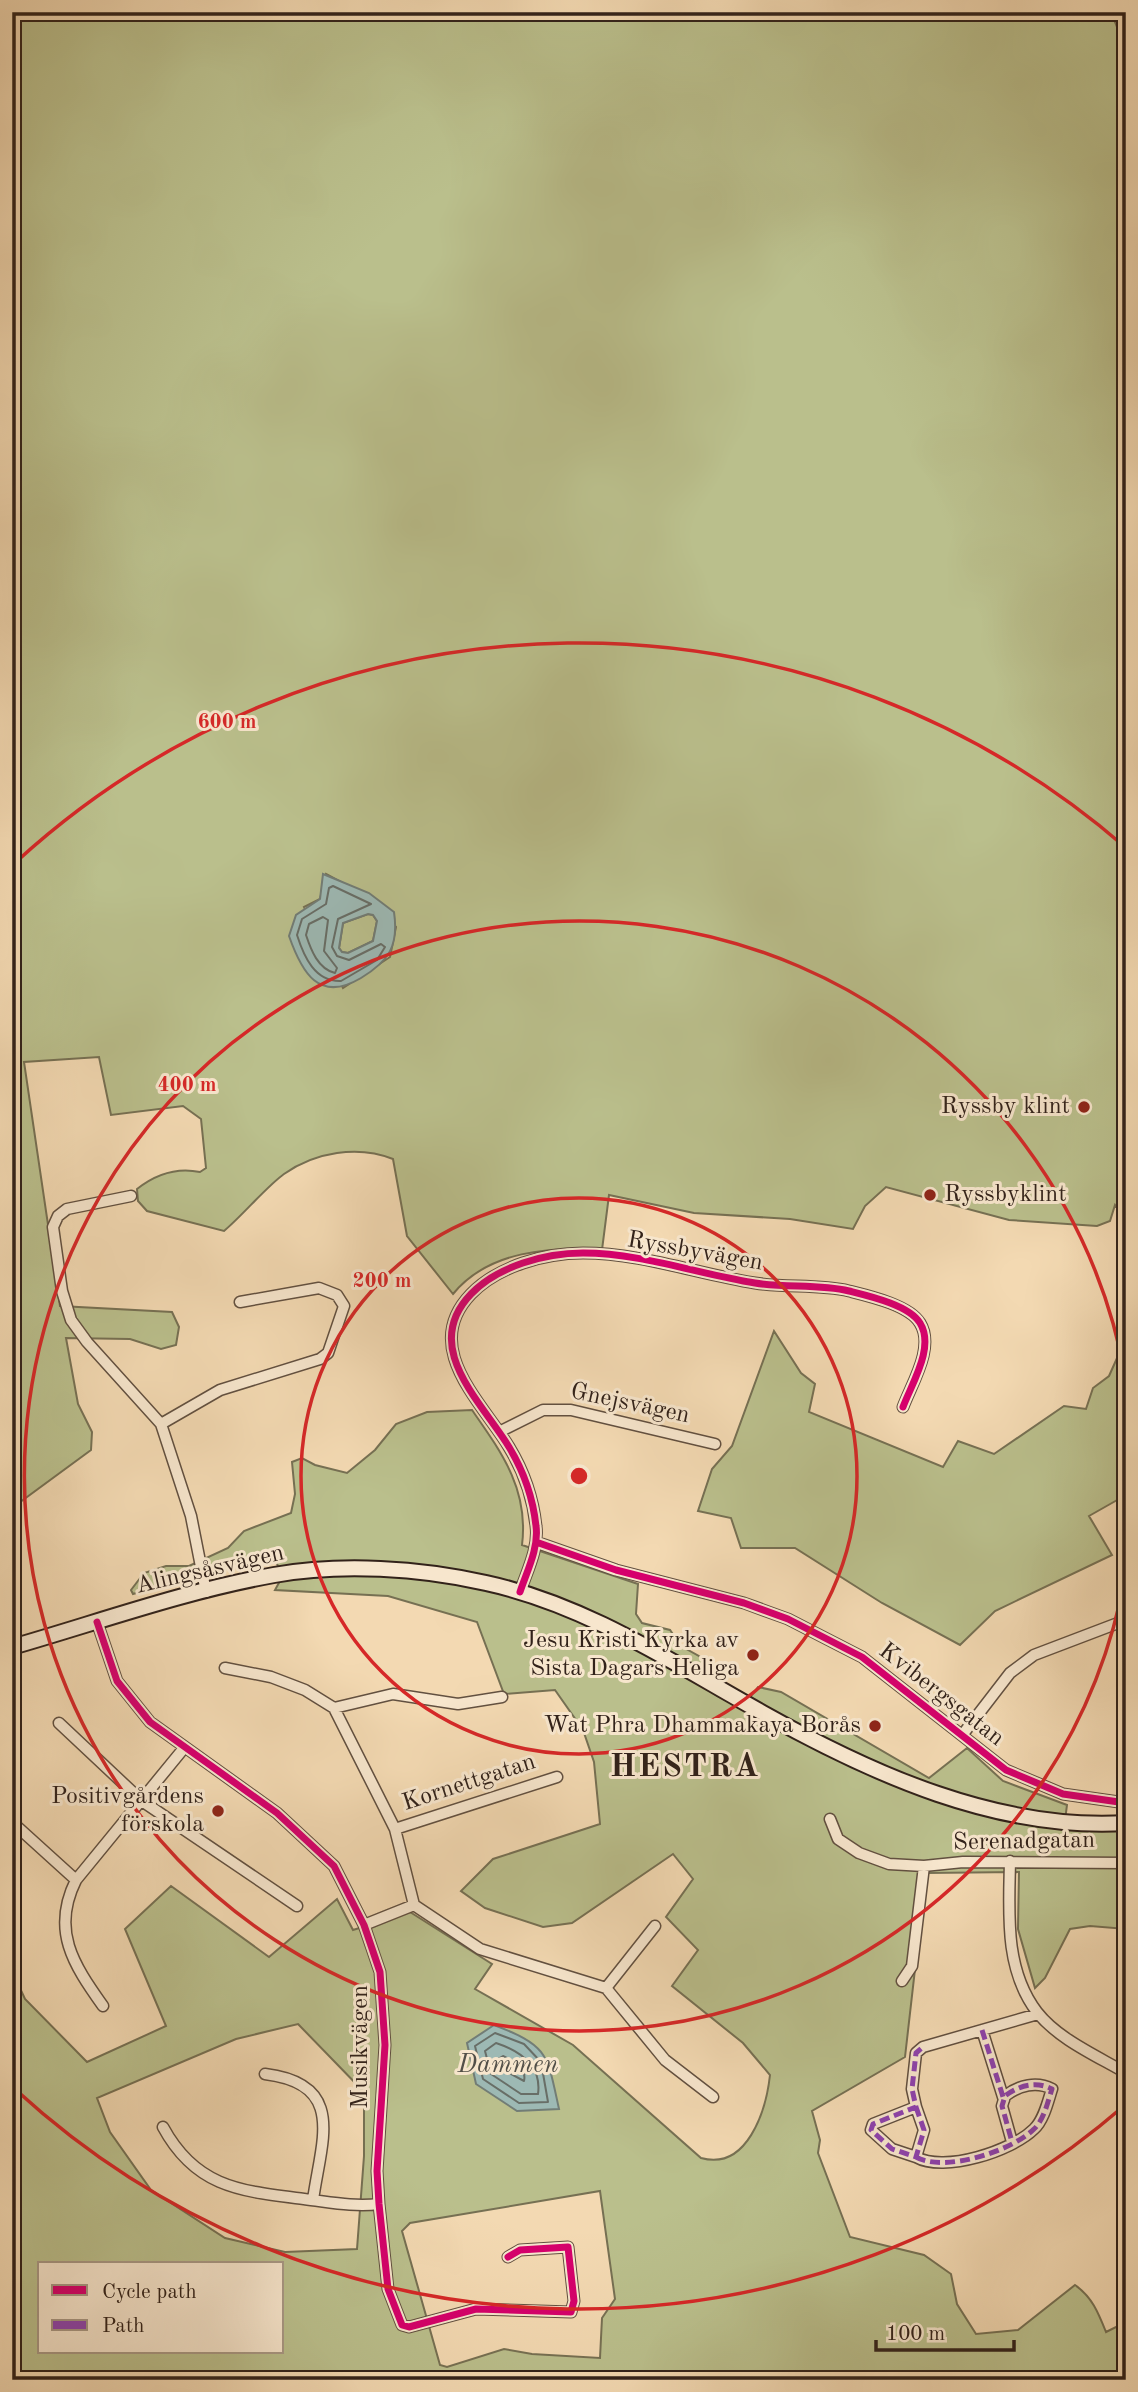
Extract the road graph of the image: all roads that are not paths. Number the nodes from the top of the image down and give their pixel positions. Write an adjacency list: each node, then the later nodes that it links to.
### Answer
1 (1123, 12): 2 (street)
2 (1126, 18)
3 (131, 1196): 6 (street)
4 (240, 1302): 6 (street)
5 (903, 1407): 7 (street, Ryssbyvägen)
6 (161, 1424): 10 (street)
7 (499, 1432): 8 (street, Gnejsvägen); 9 (street, Ryssbyvägen)
8 (715, 1444)
9 (536, 1542): 11 (street, Ryssbyvägen); 19 (street, Kvibergsgatan)
10 (206, 1591): 11 (main road, Alingsåsvägen); 13 (main road, Alingsåsvägen)
11 (520, 1592): 26 (main road, Alingsåsvägen)
12 (1126, 1620): 19 (street)
13 (97, 1622): 14 (main road, Alingsåsvägen); 20 (street, Musikvägen)
14 (12, 1647)
15 (225, 1668): 17 (street)
16 (502, 1697): 17 (street)
17 (334, 1708): 27 (street)
18 (59, 1723): 22 (street)
19 (963, 1734): 23 (street, Kvibergsgatan)
20 (184, 1748): 22 (street); 34 (street, Musikvägen)
21 (556, 1777): 27 (street, Kornettgatan)
22 (142, 1801): 31 (street); 33 (street)
23 (1126, 1803)
24 (830, 1819): 30 (street, Serenadgatan)
25 (12, 1822): 31 (street)
26 (1126, 1822)
27 (395, 1829): 32 (street)
28 (1010, 1861): 29 (street, Serenadgatan); 30 (street, Serenadgatan); 39 (street)
29 (1126, 1863)
30 (924, 1867): 36 (street, Serenadgatan)
31 (76, 1880): 38 (street)
32 (414, 1905): 34 (street); 37 (street)
33 (297, 1906)
34 (364, 1925): 50 (street, Musikvägen)
35 (655, 1926): 37 (street)
36 (902, 1981)
37 (606, 1988): 43 (street)
38 (103, 2006)
39 (1038, 2014): 40 (street); 41 (street)
40 (982, 2030): 44 (street); 45 (street)
41 (1126, 2073)
42 (265, 2074): 49 (street)
43 (713, 2097)
44 (1004, 2100): 47 (street); 47 (street)
45 (916, 2107): 48 (street); 48 (street)
46 (163, 2127): 49 (street)
47 (1012, 2142): 48 (street)
48 (916, 2157)
49 (313, 2200): 50 (street)
50 (379, 2204): 51 (street, Musikvägen)
51 (508, 2256)

